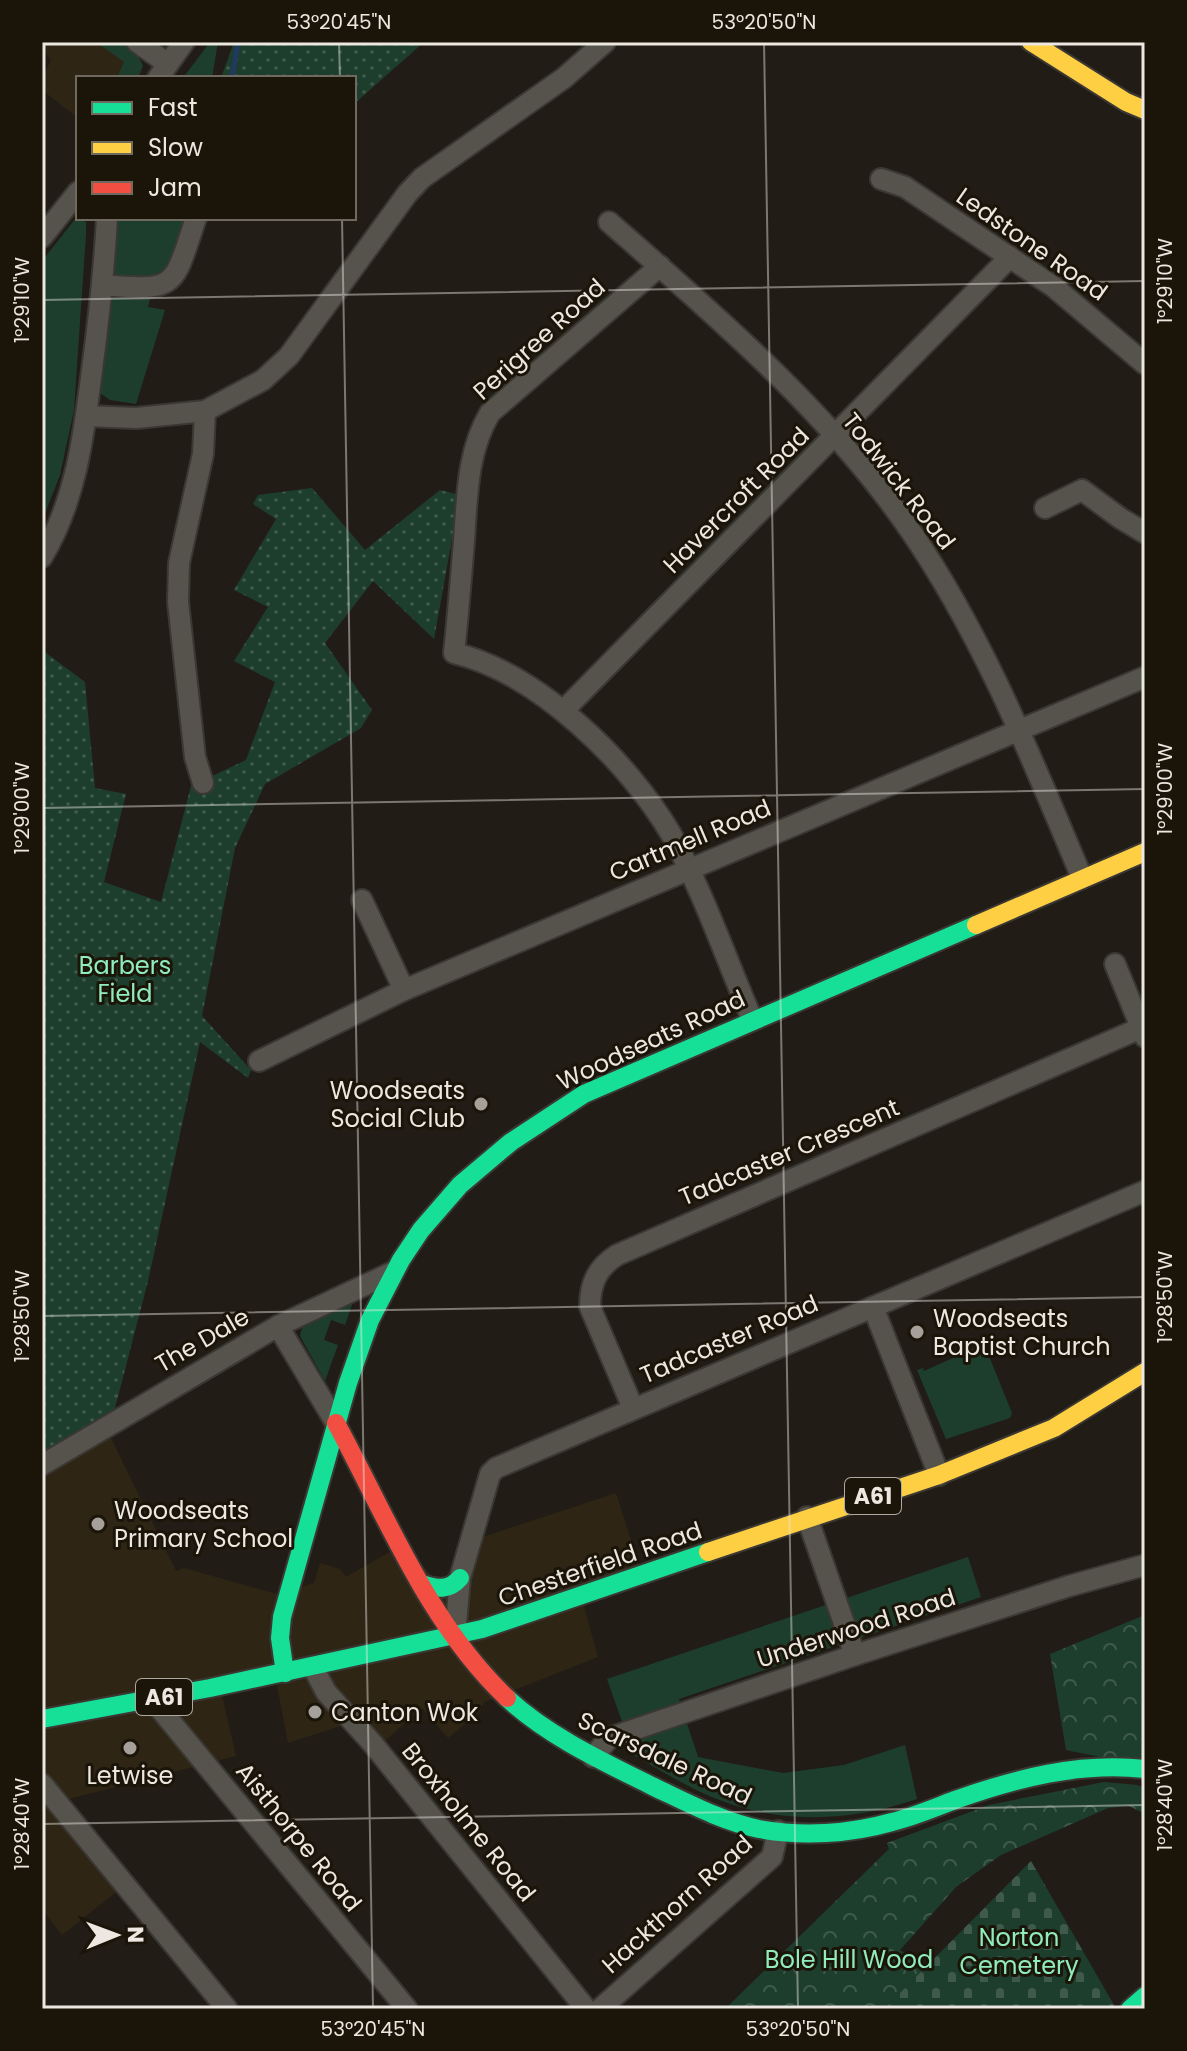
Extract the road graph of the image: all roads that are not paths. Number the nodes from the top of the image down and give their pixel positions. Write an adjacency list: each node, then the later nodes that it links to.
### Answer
1 (137, 42): 5 (street)
2 (184, 42): 5 (street)
3 (605, 42): 17 (street)
4 (1031, 42): 6 (main road)
5 (163, 71)
6 (1145, 110)
7 (881, 179): 13 (street, Ledstone Road)
8 (76, 194): 12 (street)
9 (107, 220): 15 (street)
10 (195, 220): 15 (street)
11 (609, 222): 14 (street, Todwick Road)
12 (42, 237)
13 (1010, 257): 16 (street, Ledstone Road); 19 (street, Havercroft Road)
14 (660, 266): 19 (street, Todwick Road); 24 (street, Perigree Road)
15 (103, 285): 18 (street)
16 (1145, 364)
17 (205, 411): 18 (street); 26 (street)
18 (86, 416): 22 (street)
19 (834, 437): 24 (street, Havercroft Road); 25 (street, Todwick Road)
20 (1045, 508): 21 (street)
21 (1145, 533)
22 (42, 557)
23 (1145, 677): 25 (street, Cartmell Road)
24 (564, 710): 28 (street)
25 (1020, 730): 28 (street, Cartmell Road); 29 (street, Todwick Road)
26 (203, 783)
27 (1145, 852): 29 (main road, Woodseats Road)
28 (688, 869): 32 (street, Cartmell Road); 33 (street)
29 (1082, 878): 33 (main road, Woodseats Road)
30 (362, 900): 32 (street)
31 (1115, 964): 34 (street)
32 (404, 990): 35 (street, Cartmell Road)
33 (752, 1019): 37 (main road, Woodseats Road)
34 (1143, 1032): 41 (street, Tadcaster Crescent)
35 (259, 1061)
36 (1145, 1191): 38 (street, Tadcaster Road)
37 (393, 1272): 39 (street, The Dale); 42 (main road, Woodseats Road)
38 (873, 1307): 41 (street, Tadcaster Road); 44 (street)
39 (278, 1326): 42 (street, Scarsdale Road); 43 (street, The Dale)
40 (1145, 1372): 44 (main road, Chesterfield Road / A61)
41 (633, 1408): 47 (street, Tadcaster Road)
42 (336, 1423): 48 (main road, Scarsdale Road); 53 (main road, Woodseats Road)
43 (42, 1465)
44 (939, 1475): 45 (main road, Chesterfield Road / A61)
45 (807, 1517): 49 (main road, Chesterfield Road / A61); 51 (street)
46 (1145, 1565): 51 (street, Underwood Road)
47 (460, 1578): 48 (main road); 50 (street, Tadcaster Road)
48 (422, 1584): 50 (main road, Scarsdale Road)
49 (508, 1621): 50 (main road, Chesterfield Road / A61); 54 (main road)
50 (455, 1636): 52 (main road, Chesterfield Road / A61); 54 (main road, Scarsdale Road)
51 (855, 1655): 57 (street, Underwood Road)
52 (313, 1667): 53 (main road, Chesterfield Road / A61); 64 (street, Broxholme Road)
53 (285, 1673): 55 (main road, Chesterfield Road / A61)
54 (494, 1686): 57 (main road, Scarsdale Road)
55 (152, 1699): 56 (main road, Chesterfield Road / A61); 63 (street, Aisthorpe Road)
56 (42, 1719)
57 (593, 1757): 60 (main road, Scarsdale Road)
58 (1145, 1769): 60 (main road, Scarsdale Road)
59 (42, 1784): 62 (street)
60 (778, 1831): 65 (street, Hackthorn Road)
61 (1145, 1996): 66 (main road)
62 (227, 2009)
63 (407, 2009)
64 (586, 2009)
65 (600, 2009)
66 (1130, 2009)

